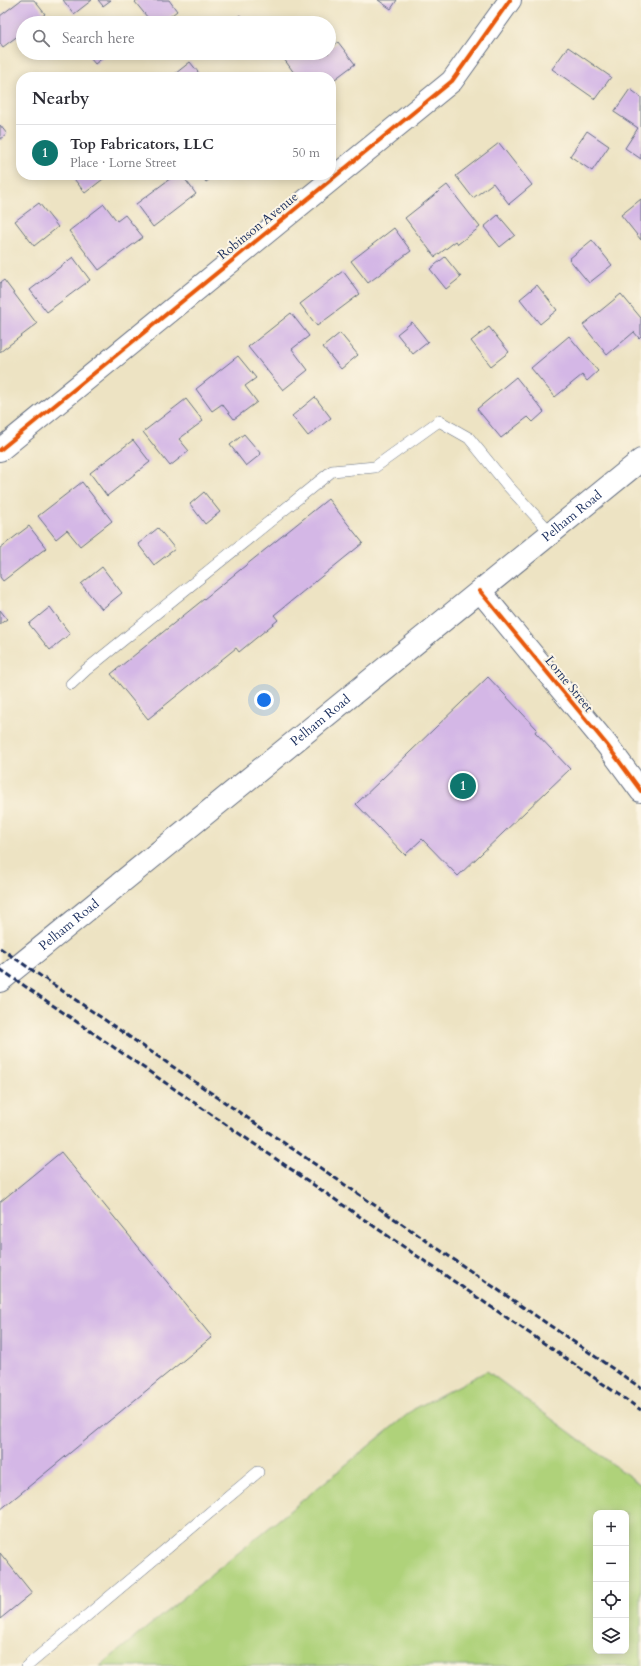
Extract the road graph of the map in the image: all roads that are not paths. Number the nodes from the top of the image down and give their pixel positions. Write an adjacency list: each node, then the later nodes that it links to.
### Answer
1 (510, 0): 2 (street, Robinson Avenue)
2 (336, 176)
3 (331, 180): 4 (street, Robinson Avenue)
4 (0, 450)
5 (641, 460): 6 (street, Pelham Road)
6 (551, 532): 7 (street, Pelham Road); 8 (lane)
7 (480, 591): 9 (street, Lorne Street); 10 (street, Pelham Road)
8 (71, 684)
9 (641, 791)
10 (0, 981)
11 (258, 1472): 12 (lane)
12 (27, 1666)

